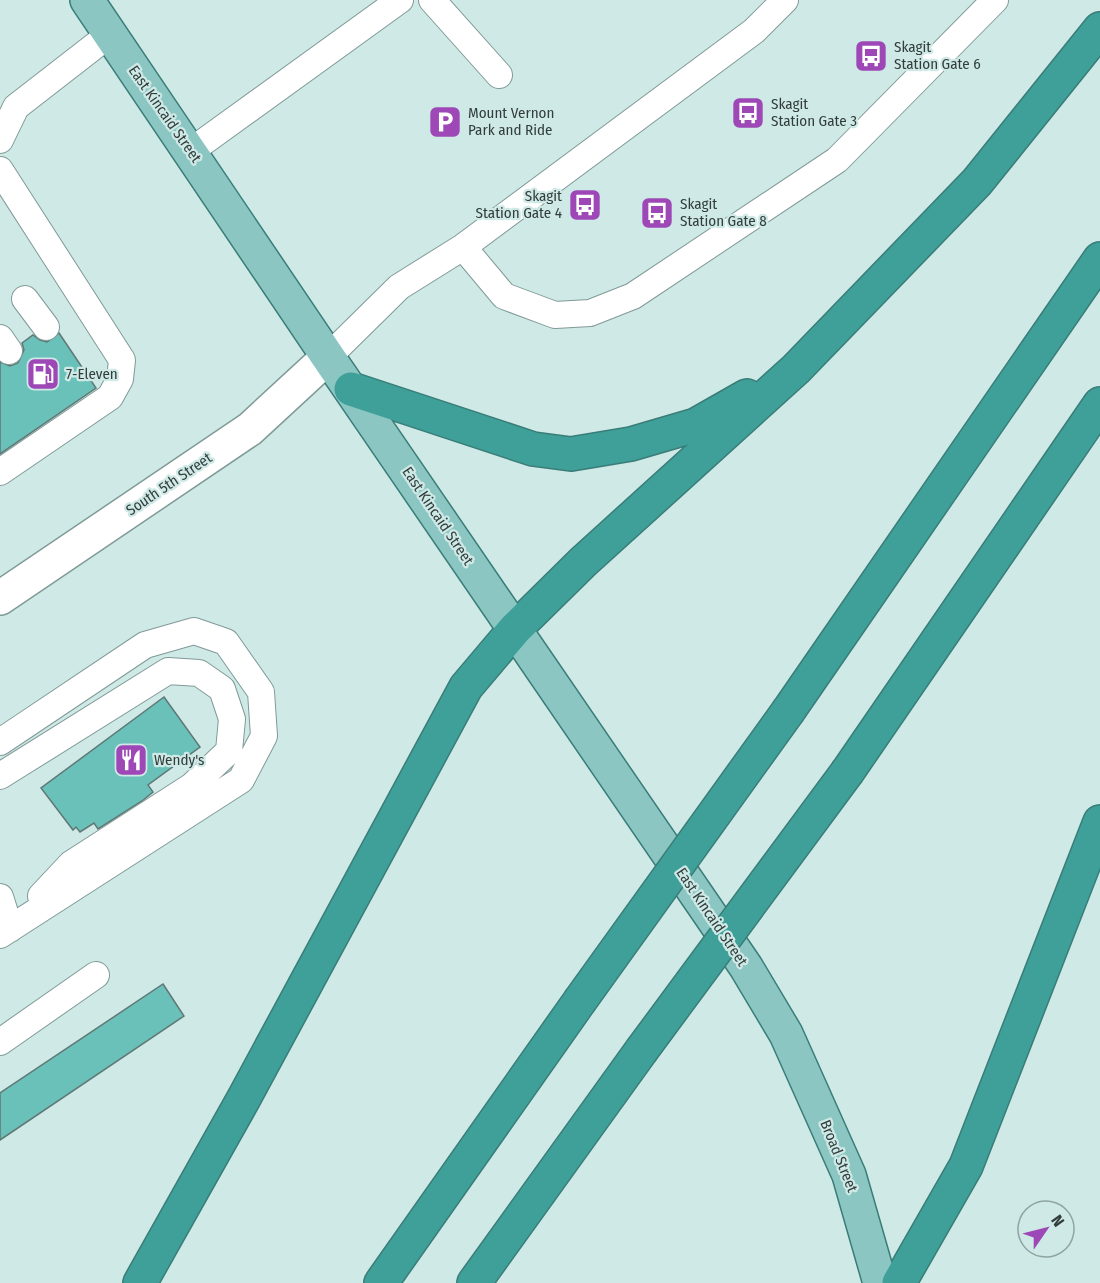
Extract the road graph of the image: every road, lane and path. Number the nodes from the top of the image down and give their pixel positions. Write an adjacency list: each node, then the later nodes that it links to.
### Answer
1 (87, 0): 7 (main road, East Kincaid Street)
2 (400, 0): 10 (lane)
3 (432, 0): 8 (lane)
4 (785, 0): 12 (lane)
5 (995, 0): 12 (lane)
6 (1100, 29): 17 (highway)
7 (110, 34): 9 (lane); 10 (main road, East Kincaid Street)
8 (499, 75)
9 (0, 140)
10 (191, 151): 16 (main road, East Kincaid Street)
11 (0, 170): 20 (lane)
12 (463, 247): 16 (lane)
13 (1100, 259): 32 (highway, bridge)
14 (25, 299): 15 (lane)
15 (46, 327)
16 (328, 357): 18 (main road, East Kincaid Street); 21 (street, South 5th Street)
17 (796, 369): 18 (highway); 22 (highway)
18 (351, 389): 22 (main road, East Kincaid Street)
19 (1100, 404): 33 (highway, bridge)
20 (0, 472)
21 (0, 598)
22 (515, 629): 29 (main road, East Kincaid Street); 31 (highway)
23 (0, 742): 27 (lane)
24 (0, 776): 27 (lane)
25 (1100, 822): 35 (highway)
26 (0, 897): 27 (lane)
27 (3, 926)
28 (96, 975): 30 (lane)
29 (786, 1034): 34 (main road, Broad Street)
30 (0, 1042)
31 (140, 1283)
32 (381, 1283)
33 (474, 1283)
34 (880, 1283)
35 (899, 1283)

